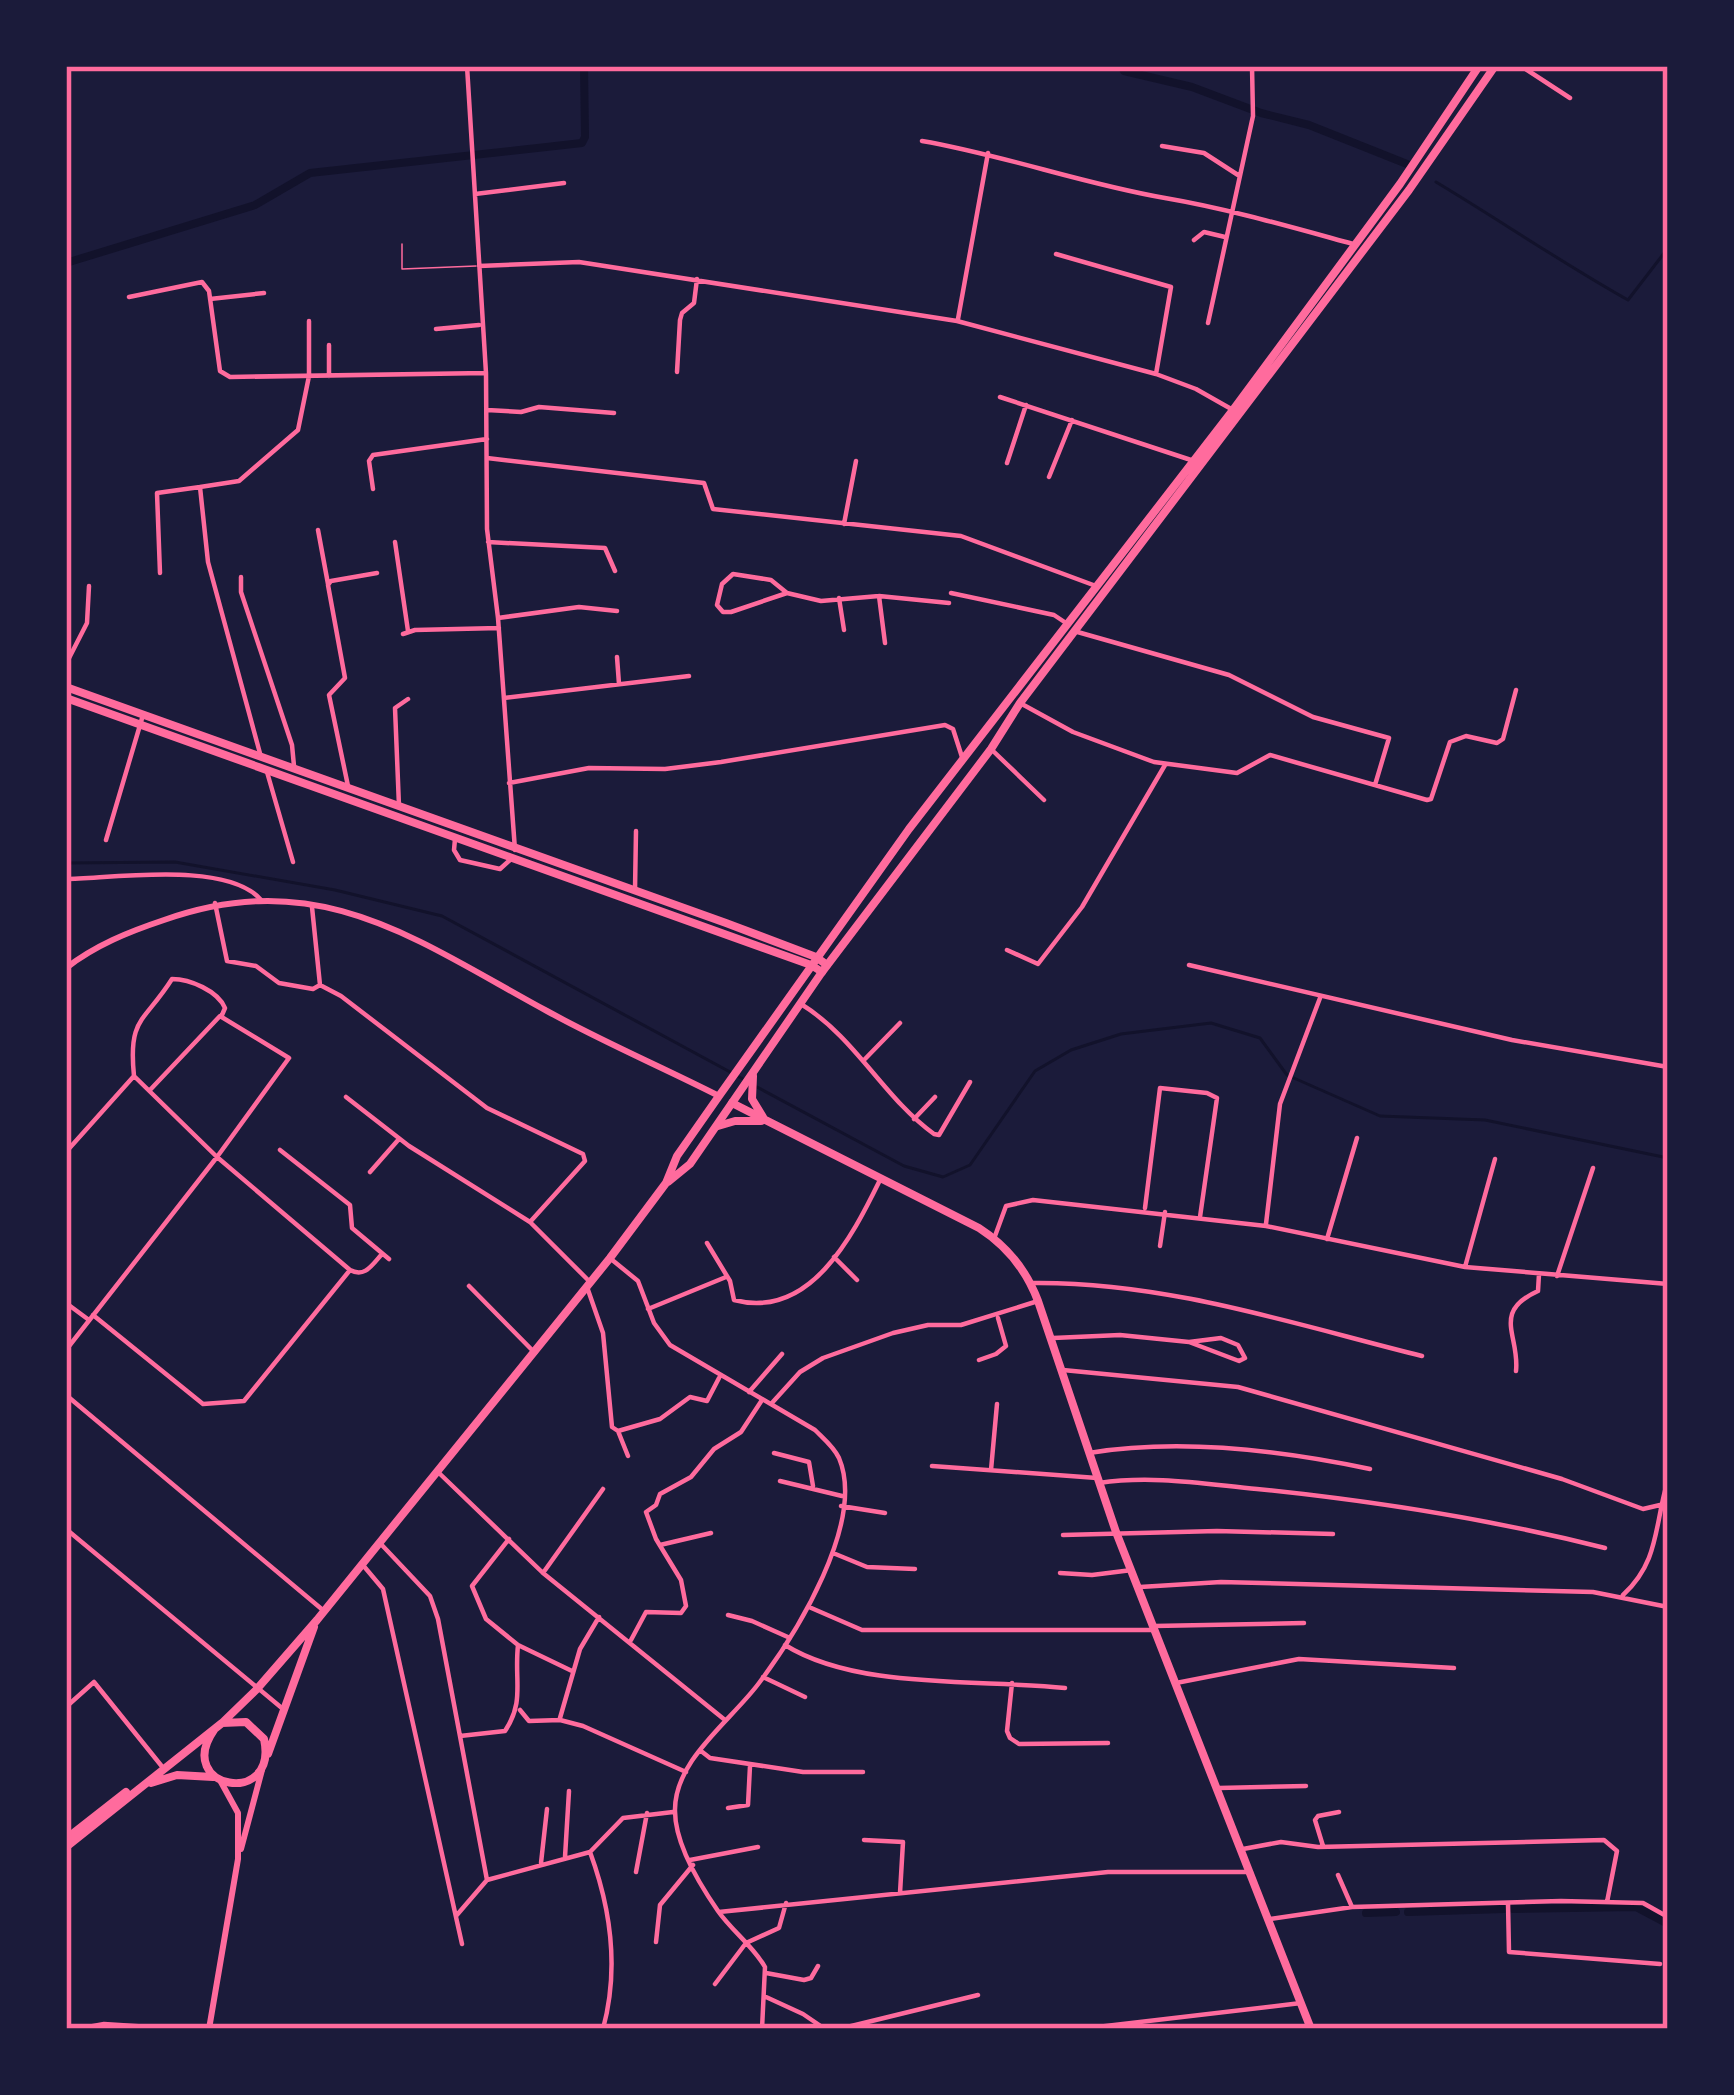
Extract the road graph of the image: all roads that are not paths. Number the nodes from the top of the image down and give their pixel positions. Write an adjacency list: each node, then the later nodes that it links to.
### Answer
1 (467, 66): 12 (street)
2 (1252, 66): 10 (street)
3 (1479, 66): 17 (main road)
4 (1495, 66): 70 (main road)
5 (1521, 66): 6 (street)
6 (1570, 98)
7 (922, 141): 9 (street)
8 (1162, 146): 10 (street)
9 (988, 153): 13 (street); 25 (street)
10 (1238, 175): 13 (street)
11 (565, 183): 12 (street)
12 (473, 194): 19 (street)
13 (1231, 211): 14 (street); 17 (street)
14 (1225, 237): 15 (street); 26 (street)
15 (1194, 240)
16 (402, 244): 19 (lane)
17 (1356, 244): 38 (main road)
18 (1056, 254): 32 (street)
19 (479, 266): 20 (street); 27 (street)
20 (697, 279): 25 (street); 30 (street)
21 (264, 293): 23 (street)
22 (129, 296): 23 (street)
23 (210, 298): 33 (street)
24 (309, 321): 33 (street)
25 (957, 321): 32 (street)
26 (1208, 323)
27 (482, 325): 28 (street); 31 (street)
28 (436, 329)
29 (329, 345): 34 (street)
30 (676, 372)
31 (486, 373): 34 (street); 37 (street)
32 (1156, 374): 38 (street)
33 (309, 376): 34 (street); 47 (street)
34 (328, 376)
35 (1000, 397): 36 (street)
36 (1026, 406): 40 (street); 45 (street)
37 (487, 410): 39 (street); 41 (street)
38 (1233, 410): 44 (main road)
39 (614, 413)
40 (1072, 420): 44 (street); 46 (street)
41 (488, 439): 42 (street); 48 (street)
42 (487, 458): 49 (street); 52 (street)
43 (856, 460): 49 (street)
44 (1194, 461): 59 (main road)
45 (1007, 463)
46 (1049, 477)
47 (200, 487): 54 (street); 87 (street)
48 (373, 489)
49 (844, 524): 59 (street)
50 (318, 530): 57 (street)
51 (395, 542): 68 (street)
52 (488, 542): 53 (street); 66 (street)
53 (615, 571)
54 (160, 573)
55 (377, 574): 57 (street)
56 (241, 577): 89 (street)
57 (328, 584): 93 (street)
58 (88, 586): 73 (street)
59 (1097, 586): 67 (main road)
60 (788, 593): 60 (street); 63 (street)
61 (951, 593): 67 (street)
62 (879, 596): 63 (street); 64 (street); 71 (street)
63 (839, 598): 69 (street)
64 (949, 603)
65 (617, 611): 66 (street)
66 (498, 618): 68 (street)
67 (1066, 623): 70 (street); 86 (main road)
68 (499, 628): 79 (street)
69 (844, 630)
70 (1077, 633): 81 (main road); 92 (street)
71 (885, 643)
72 (617, 657): 75 (street)
73 (66, 664)
74 (689, 676): 75 (street)
75 (619, 684): 79 (street)
76 (66, 687): 82 (main road)
77 (1516, 690): 92 (street)
78 (66, 698): 83 (main road)
79 (504, 698): 91 (street)
80 (408, 699): 96 (street)
81 (1020, 703): 84 (main road); 88 (street)
82 (143, 715): 83 (street); 85 (main road)
83 (138, 726): 85 (main road); 99 (street)
84 (991, 749): 94 (street); 111 (main road)
85 (228, 750): 87 (main road); 90 (main road)
86 (962, 757): 91 (street); 108 (main road)
87 (262, 758): 89 (main road)
88 (1165, 765): 92 (street); 107 (street)
89 (294, 769): 93 (main road)
90 (267, 772): 95 (main road); 101 (street)
91 (509, 783): 100 (street)
92 (1375, 785)
93 (349, 787): 95 (street); 96 (main road)
94 (1044, 800)
95 (354, 801): 98 (main road)
96 (399, 806): 100 (main road)
97 (636, 832): 103 (street)
98 (456, 837): 100 (main road); 100 (street)
99 (106, 840)
100 (514, 852): 103 (main road); 108 (main road)
101 (293, 862)
102 (66, 879): 104 (street)
103 (635, 890): 108 (main road)
104 (261, 900): 105 (street); 106 (street)
105 (215, 904): 110 (street); 112 (street)
106 (312, 904): 112 (street); 123 (street)
107 (1007, 950)
108 (814, 961): 111 (main road); 123 (main road)
109 (1189, 965): 113 (street)
110 (66, 968)
111 (824, 968): 114 (main road)
112 (320, 986): 143 (street)
113 (1320, 998): 118 (street); 144 (street)
114 (801, 1004): 117 (street); 119 (main road)
115 (222, 1016): 120 (street); 122 (street); 134 (street)
116 (900, 1023): 117 (street)
117 (865, 1059): 127 (street)
118 (1668, 1066)
119 (755, 1069): 126 (main road); 128 (main road)
120 (134, 1076): 122 (street); 133 (street)
121 (970, 1082): 127 (street)
122 (150, 1090): 134 (street)
123 (718, 1096): 126 (main road); 139 (main road)
124 (346, 1097): 131 (street)
125 (935, 1097): 127 (street)
126 (732, 1103): 128 (main road); 129 (main road)
127 (914, 1119)
128 (768, 1122): 129 (main road); 138 (main road)
129 (718, 1126): 139 (main road)
130 (1357, 1138): 146 (street)
131 (399, 1139): 137 (street); 143 (street)
132 (280, 1150): 149 (street)
133 (66, 1152)
134 (217, 1157): 154 (street); 167 (street)
135 (1496, 1159): 153 (street)
136 (1593, 1168): 156 (street)
137 (370, 1172)
138 (880, 1180): 145 (main road); 150 (street)
139 (666, 1183): 151 (main road)
140 (1145, 1210): 141 (street); 142 (street); 145 (street)
141 (1165, 1212): 142 (street); 148 (street)
142 (1200, 1217): 144 (street)
143 (530, 1222): 161 (street)
144 (1266, 1226): 146 (street)
145 (994, 1238): 159 (main road)
146 (1327, 1239): 153 (street)
147 (706, 1243): 157 (street)
148 (1160, 1246)
149 (382, 1254): 152 (street); 154 (street)
150 (834, 1257): 157 (street); 158 (street)
151 (610, 1258): 161 (main road); 165 (street)
152 (389, 1259)
153 (1465, 1267): 155 (street)
154 (350, 1270): 167 (street)
155 (1539, 1274): 156 (street); 176 (street)
156 (1557, 1276): 160 (street)
157 (726, 1277): 165 (street)
158 (857, 1280)
159 (1031, 1283): 163 (main road); 173 (street)
160 (1668, 1284)
161 (589, 1285): 171 (main road); 183 (street)
162 (470, 1286): 171 (street)
163 (1039, 1300): 166 (street); 168 (main road)
164 (66, 1303): 167 (street)
165 (648, 1309): 177 (street)
166 (997, 1316): 174 (street); 181 (street)
167 (91, 1318): 170 (street)
168 (1052, 1338): 169 (street); 175 (main road)
169 (1189, 1342): 169 (street)
170 (66, 1350)
171 (535, 1353): 190 (main road)
172 (782, 1354): 178 (street)
173 (1422, 1356)
174 (979, 1360)
175 (1060, 1370): 185 (main road); 197 (street)
176 (1516, 1371)
177 (720, 1375): 178 (street); 183 (street)
178 (748, 1392): 180 (street)
179 (66, 1395): 219 (street)
180 (762, 1400): 181 (street); 207 (street)
181 (771, 1404): 196 (street)
182 (997, 1404): 189 (street)
183 (618, 1431): 186 (street)
184 (774, 1453): 195 (street)
185 (1089, 1453): 188 (street); 191 (main road)
186 (628, 1456)
187 (932, 1466): 189 (street)
188 (1370, 1468)
189 (991, 1471): 191 (street)
190 (437, 1472): 205 (street); 206 (main road)
191 (1098, 1480): 201 (main road); 208 (street)
192 (780, 1481): 195 (street)
193 (1668, 1483): 197 (street)
194 (603, 1489): 213 (street)
195 (812, 1489): 196 (street)
196 (842, 1496): 198 (street)
197 (1660, 1505): 216 (street)
198 (842, 1506): 199 (street); 209 (street)
199 (885, 1513)
200 (66, 1528): 233 (street)
201 (1116, 1532): 203 (street); 204 (street); 212 (main road)
202 (711, 1533): 207 (street)
203 (1063, 1534)
204 (1333, 1534)
205 (509, 1539): 213 (street); 226 (street)
206 (380, 1542): 210 (main road); 241 (street)
207 (660, 1545): 224 (street)
208 (1605, 1548)
209 (833, 1553): 211 (street); 217 (street)
210 (362, 1564): 219 (main road); 279 (street)
211 (915, 1569)
212 (1132, 1570): 214 (street); 215 (main road)
213 (543, 1573): 221 (street)
214 (1060, 1573)
215 (1140, 1587): 216 (street); 223 (main road)
216 (1623, 1595): 218 (street)
217 (809, 1607): 223 (street); 225 (street)
218 (1668, 1607)
219 (320, 1615): 233 (main road); 236 (main road)
220 (728, 1615): 225 (street)
221 (599, 1617): 224 (street); 228 (street)
222 (1304, 1623): 223 (street)
223 (1155, 1628): 231 (main road)
224 (631, 1640): 239 (street)
225 (787, 1642): 229 (street); 230 (street)
226 (518, 1645): 228 (street); 237 (street)
227 (1454, 1668): 231 (street)
228 (572, 1671): 238 (street)
229 (763, 1677): 234 (street); 239 (street)
230 (1012, 1683): 232 (street); 242 (street)
231 (1176, 1683): 252 (main road)
232 (1065, 1688)
233 (256, 1690): 236 (street); 240 (main road)
234 (805, 1697)
235 (66, 1707): 246 (street)
236 (283, 1709): 244 (main road)
237 (520, 1710): 238 (street); 241 (street)
238 (560, 1720): 247 (street)
239 (725, 1720): 243 (street)
240 (218, 1727): 244 (main road); 246 (main road); 249 (main road)
241 (460, 1736): 272 (street)
242 (1108, 1743)
243 (701, 1751): 245 (street); 247 (street)
244 (264, 1762): 249 (main road); 266 (street)
245 (750, 1765): 248 (street); 254 (street)
246 (164, 1768): 250 (main road)
247 (686, 1772): 256 (street)
248 (863, 1772)
249 (218, 1779): 250 (main road); 266 (street)
250 (140, 1786): 260 (main road)
251 (1306, 1786): 252 (street)
252 (1219, 1788): 263 (main road)
253 (569, 1791): 265 (street)
254 (728, 1808)
255 (547, 1809): 268 (street)
256 (675, 1812): 258 (street); 267 (street)
257 (1339, 1812): 261 (street)
258 (647, 1813): 264 (street); 269 (street)
259 (864, 1840): 273 (street)
260 (66, 1843)
261 (1323, 1846): 263 (street); 275 (street)
262 (758, 1847): 267 (street)
263 (1243, 1849): 270 (main road)
264 (590, 1852): 265 (street); 295 (street)
265 (565, 1857): 268 (street)
266 (238, 1858): 294 (street)
267 (692, 1862): 278 (street); 282 (street)
268 (541, 1863): 272 (street)
269 (636, 1872)
270 (1252, 1872): 273 (street); 281 (main road)
271 (1338, 1874): 277 (street)
272 (487, 1880): 279 (street)
273 (900, 1893): 274 (street)
274 (786, 1902): 278 (street); 283 (street)
275 (1607, 1902): 276 (street); 280 (street)
276 (1508, 1903): 277 (street); 285 (street)
277 (1352, 1907): 281 (street)
278 (719, 1912): 283 (street)
279 (456, 1916): 284 (street)
280 (1668, 1917)
281 (1269, 1919): 291 (main road)
282 (656, 1942)
283 (746, 1943): 287 (street); 288 (street)
284 (462, 1944)
285 (1660, 1964)
286 (818, 1966): 287 (street)
287 (766, 1973): 290 (street)
288 (715, 1984)
289 (977, 1995): 298 (street)
290 (766, 1997): 296 (street); 297 (street)
291 (1301, 2003): 299 (street); 300 (main road)
292 (77, 2029): 293 (street)
293 (181, 2029)
294 (209, 2029)
295 (603, 2029)
296 (762, 2029)
297 (825, 2029)
298 (839, 2029)
299 (1080, 2029)
300 (1311, 2029)

